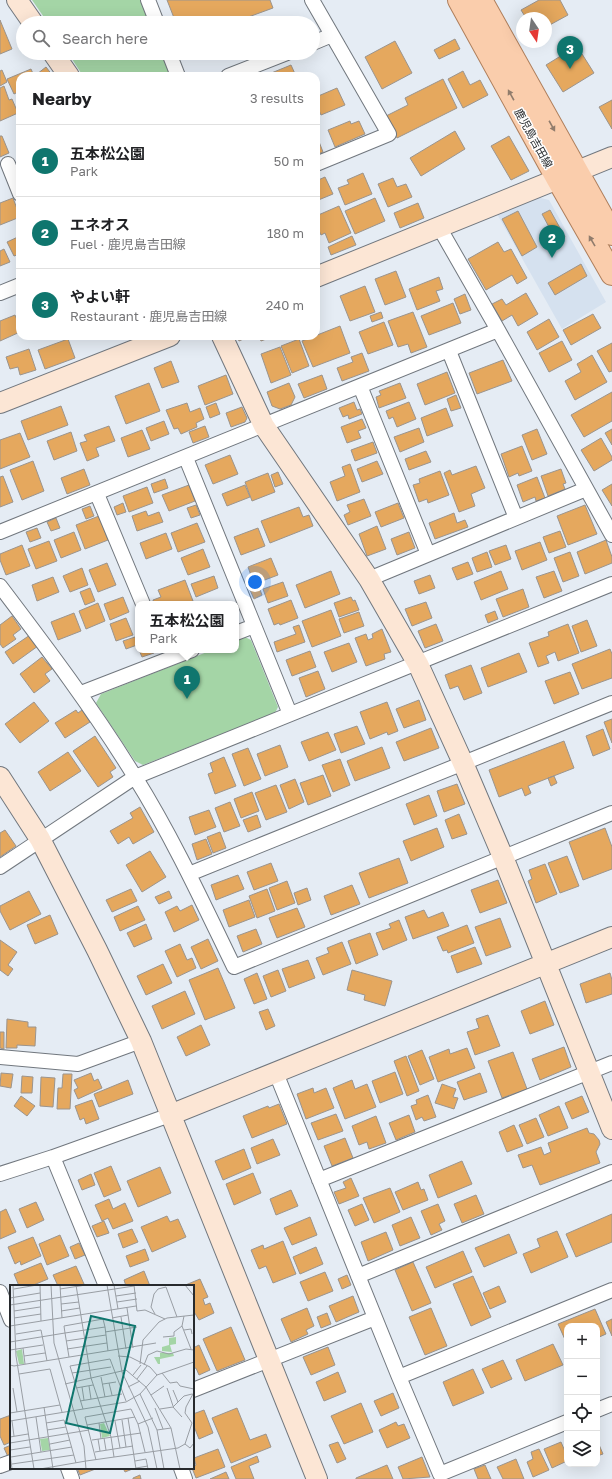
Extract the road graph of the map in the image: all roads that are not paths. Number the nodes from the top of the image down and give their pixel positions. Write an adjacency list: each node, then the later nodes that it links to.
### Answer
1 (17, 0): 6 (street)
2 (148, 0): 7 (street)
3 (312, 0): 8 (street)
4 (459, 0): 19 (main road, 鹿児島吉田線, one-way to 4)
5 (481, 0): 19 (main road, 鹿児島吉田線, one-way to 19)
6 (28, 16)
7 (155, 16)
8 (332, 36): 9 (street); 17 (street)
9 (320, 40)
10 (58, 60): 13 (street)
11 (172, 60): 14 (street)
12 (269, 60): 15 (street)
13 (65, 72)
14 (176, 72)
15 (238, 72)
16 (612, 156): 19 (street)
17 (320, 162)
18 (9, 164): 20 (street)
19 (566, 175): 21 (street); 22 (main road, 鹿児島吉田線); 23 (main road, 鹿児島吉田線, one-way to 19)
20 (16, 183)
21 (439, 227): 24 (street); 27 (street)
22 (612, 234)
23 (612, 274)
24 (320, 275)
25 (16, 287): 26 (street)
26 (0, 293)
27 (498, 330): 30 (street); 35 (street)
28 (160, 340): 32 (street)
29 (224, 340): 33 (street)
30 (449, 351): 31 (street); 37 (street)
31 (360, 386): 33 (street); 40 (street)
32 (0, 403)
33 (264, 426): 34 (street); 41 (street)
34 (186, 458): 36 (street); 45 (street)
35 (586, 489): 37 (street); 39 (street)
36 (97, 494): 38 (street); 44 (street)
37 (516, 518): 40 (street)
38 (0, 532)
39 (612, 535)
40 (428, 554): 41 (street)
41 (368, 579): 49 (street)
42 (612, 584): 49 (street)
43 (0, 586): 50 (street)
44 (142, 601)
45 (254, 626): 46 (street); 52 (street)
46 (239, 632)
47 (175, 653): 48 (street)
48 (164, 655): 50 (street)
49 (418, 664): 52 (street); 53 (street)
50 (81, 694): 55 (street)
51 (612, 703): 53 (street)
52 (290, 714): 55 (street)
53 (463, 763): 58 (street); 60 (street)
54 (0, 777): 57 (street)
55 (135, 777): 57 (street); 60 (street)
56 (612, 813): 58 (street)
57 (40, 839): 59 (street); 63 (street)
58 (503, 857): 60 (street); 62 (street)
59 (0, 868)
60 (189, 874)
61 (612, 937): 62 (street)
62 (545, 963): 66 (street); 67 (street)
63 (141, 1041): 64 (street); 68 (street)
64 (0, 1057)
65 (612, 1063): 66 (street)
66 (589, 1072): 69 (street); 73 (street)
67 (276, 1073): 68 (street); 73 (street)
68 (170, 1115): 70 (street); 80 (street)
69 (612, 1129)
70 (53, 1157): 72 (street); 75 (street)
71 (612, 1172): 74 (street)
72 (0, 1174)
73 (319, 1180): 74 (street)
74 (358, 1276): 79 (street)
75 (106, 1285)
76 (612, 1290): 81 (street)
77 (0, 1292): 78 (street)
78 (10, 1317)
79 (375, 1318): 80 (street); 81 (street)
80 (268, 1359): 82 (street); 92 (street)
81 (398, 1377): 85 (street)
82 (194, 1390)
83 (612, 1404): 84 (street)
84 (600, 1409)
85 (564, 1423)
86 (10, 1462): 87 (street)
87 (0, 1466)
88 (68, 1469): 90 (street)
89 (181, 1469): 91 (street)
90 (72, 1479)
91 (185, 1479)
92 (317, 1479)

